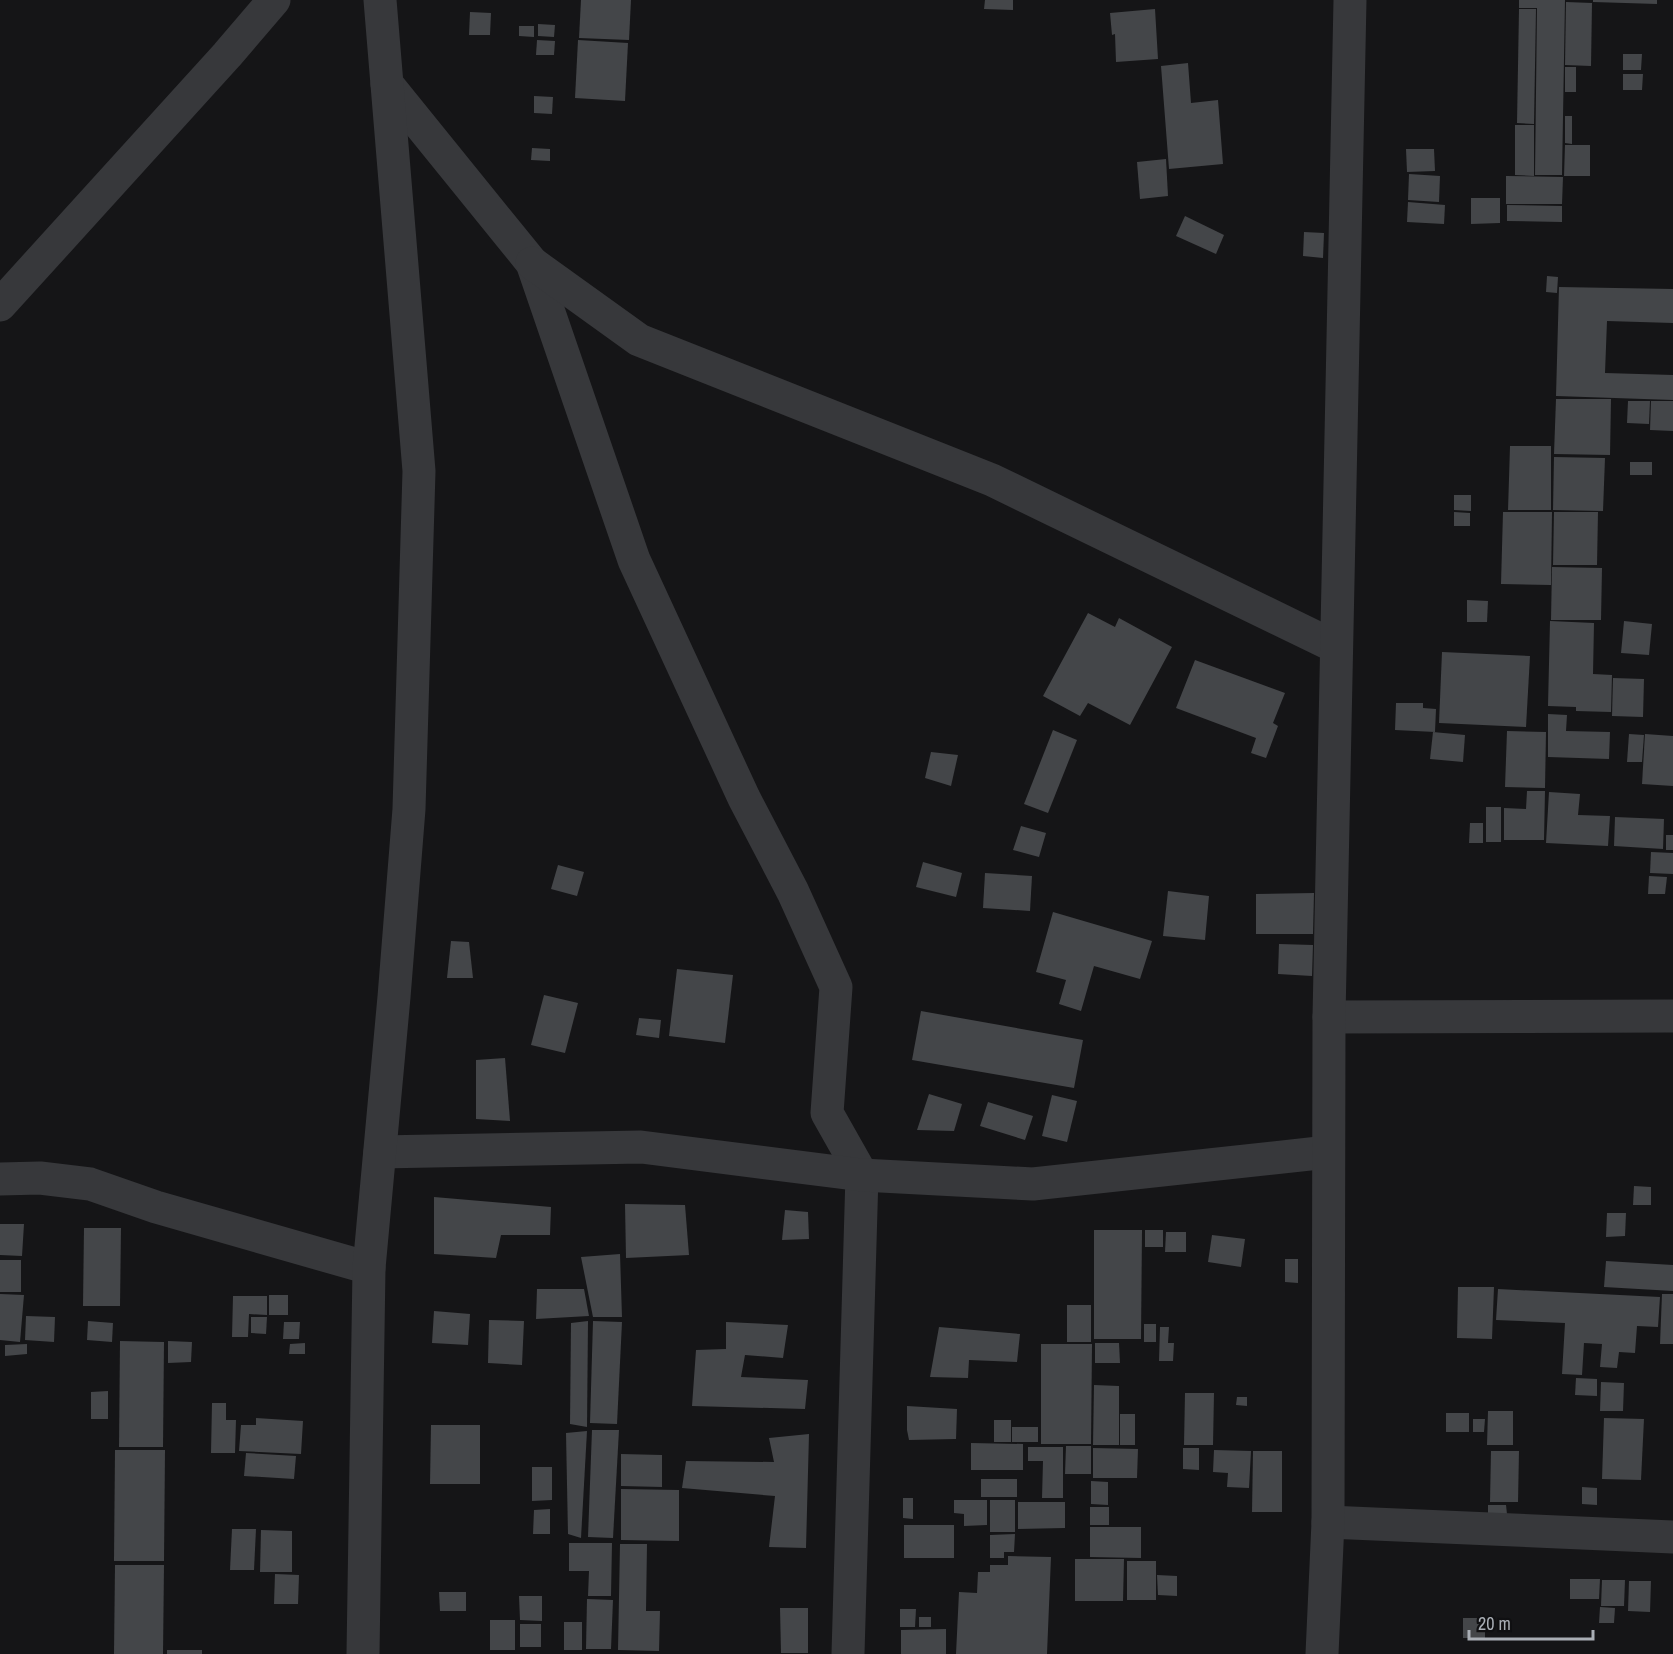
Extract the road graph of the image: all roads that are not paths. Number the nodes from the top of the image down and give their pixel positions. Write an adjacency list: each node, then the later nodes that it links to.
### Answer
1 (274, 0): 6 (street)
2 (380, 0): 4 (street)
3 (1350, 0): 7 (street)
4 (387, 84): 5 (street); 10 (street)
5 (532, 263): 7 (street); 12 (street)
6 (0, 305)
7 (1336, 647): 9 (street)
8 (1673, 1016): 9 (street)
9 (1329, 1017): 11 (street)
10 (380, 1152): 12 (street); 14 (street)
11 (1328, 1152): 12 (street); 15 (street)
12 (862, 1175): 18 (street)
13 (0, 1179): 14 (street)
14 (369, 1268): 17 (street)
15 (1328, 1522): 16 (street); 19 (street)
16 (1673, 1537)
17 (363, 1654)
18 (848, 1654)
19 (1322, 1654)

